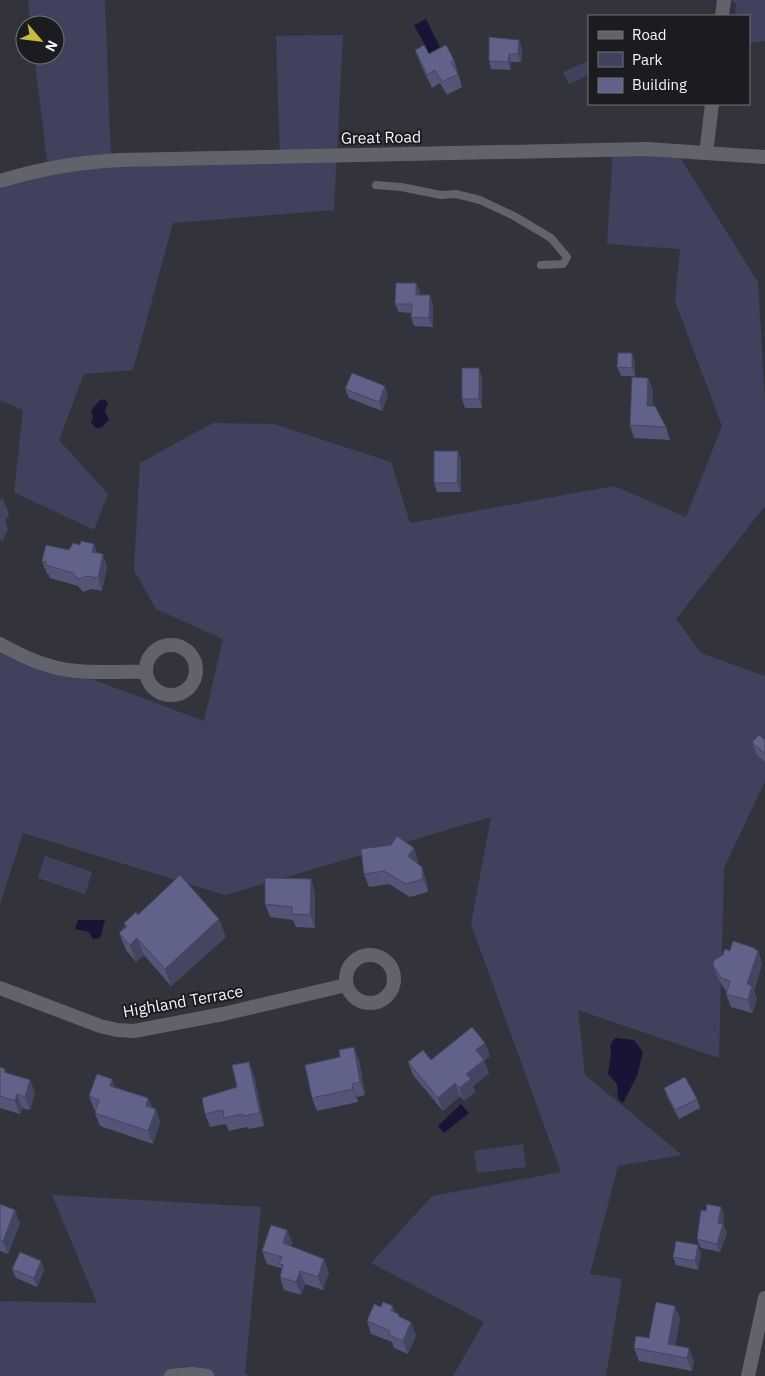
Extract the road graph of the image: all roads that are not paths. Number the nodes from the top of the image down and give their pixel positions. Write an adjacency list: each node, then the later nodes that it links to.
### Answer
1 (724, 0): 2 (street)
2 (722, 15)
3 (712, 105): 4 (street)
4 (706, 153): 5 (street, Great Road); 6 (street, Great Road)
5 (765, 157)
6 (0, 181)
7 (376, 185): 8 (lane)
8 (541, 265)
9 (0, 644): 10 (street)
10 (146, 672)
11 (346, 985): 12 (street, Highland Terrace)
12 (0, 988)
13 (765, 1298): 16 (street)
14 (171, 1376): 15 (street)
15 (207, 1376)
16 (748, 1376)

